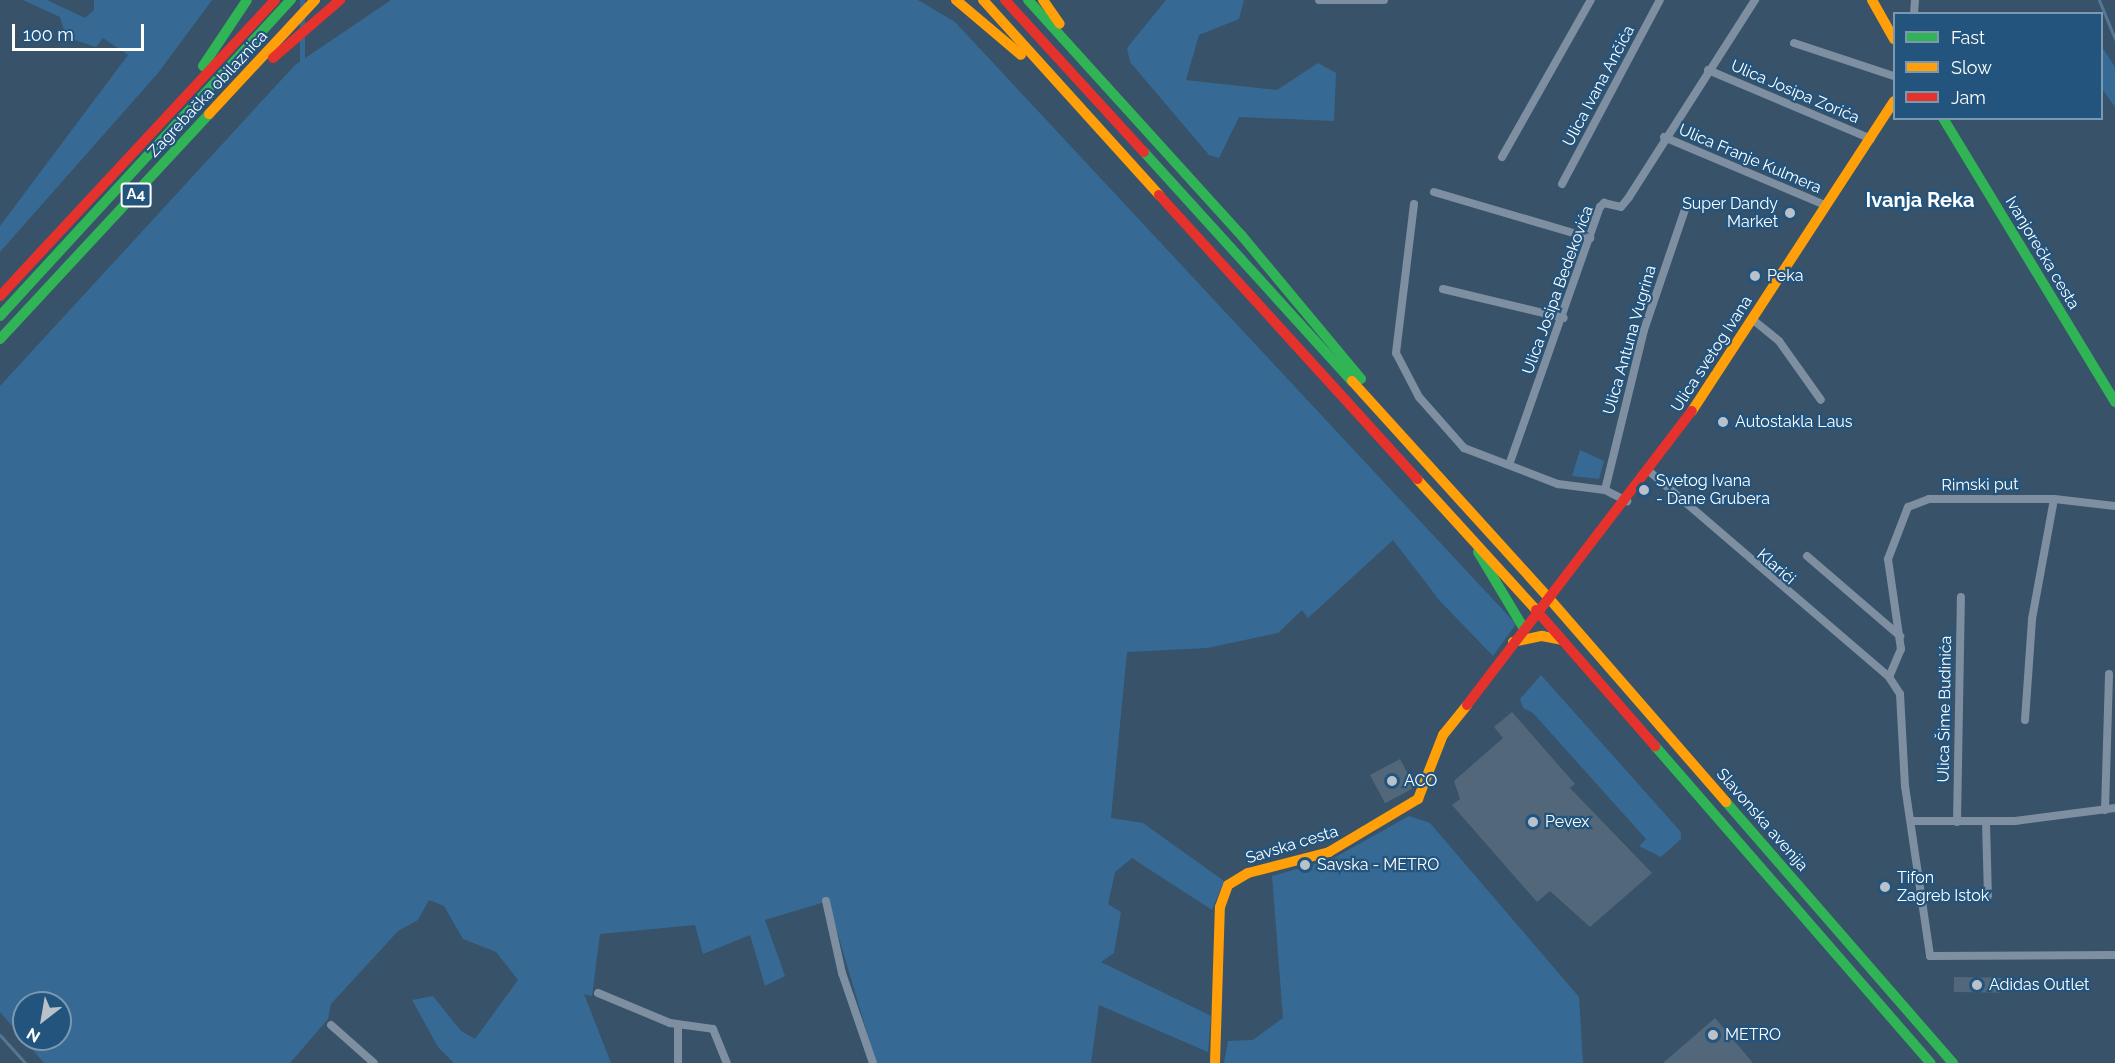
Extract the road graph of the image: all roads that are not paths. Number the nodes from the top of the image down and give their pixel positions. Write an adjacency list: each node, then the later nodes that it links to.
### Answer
1 (247, 0): 27 (main road)
2 (275, 0): 27 (main road)
3 (291, 0): 39 (main road, Zagrebačka obilaznica / A4)
4 (315, 0): 25 (main road, Zagrebačka obilaznica / A4)
5 (340, 0): 25 (main road)
6 (956, 0): 24 (main road)
7 (983, 0): 24 (main road)
8 (1005, 0): 45 (main road, Slavonska avenija)
9 (1028, 0): 20 (main road)
10 (1043, 0): 20 (main road)
11 (1319, 0): 17 (street)
12 (1384, 0): 17 (street)
13 (1591, 0): 30 (street)
14 (1660, 0): 31 (street, Ulica Ivana Ančića)
15 (1755, 0): 21 (street, Ulica Josipa Bedekovića)
16 (1872, 0): 18 (main road)
17 (1332, 1)
18 (1893, 37)
19 (1794, 43): 22 (street)
20 (1085, 63): 45 (main road)
21 (1708, 70): 28 (street, Ulica Josipa Bedekovića); 29 (street, Ulica Josipa Zorića)
22 (1893, 76)
23 (1893, 103): 29 (main road, Ulica svetog Ivana)
24 (1081, 108): 52 (main road)
25 (213, 110): 42 (main road, Zagrebačka obilaznica / A4)
26 (1944, 120): 44 (main road, Ivanjorečka cesta)
27 (161, 122): 38 (main road)
28 (1664, 137): 35 (street, Ulica Franje Kulmera); 36 (street, Ulica Josipa Bedekovića)
29 (1871, 139): 35 (main road, Ulica svetog Ivana)
30 (1502, 157)
31 (1562, 184)
32 (1434, 192): 36 (street)
33 (1688, 201): 48 (street, Ulica Antuna Vugrina)
34 (1414, 204): 46 (street)
35 (1825, 205): 41 (main road, Ulica svetog Ivana)
36 (1590, 238): 40 (street, Ulica Josipa Bedekovića)
37 (1443, 290): 40 (street)
38 (0, 296)
39 (0, 316)
40 (1564, 318): 46 (street, Ulica Josipa Bedekovića)
41 (1752, 319): 43 (street); 47 (main road, Ulica svetog Ivana)
42 (0, 339)
43 (1821, 400)
44 (2115, 402)
45 (1373, 403): 54 (main road, Slavonska avenija)
46 (1509, 465): 48 (street)
47 (1650, 472): 50 (main road, Ulica svetog Ivana); 62 (street, Klarići)
48 (1605, 490): 50 (street)
49 (2054, 499): 51 (street, Rimski put); 58 (street, Rimski put); 63 (street)
50 (1627, 501): 54 (main road, Ulica svetog Ivana)
51 (2115, 506)
52 (1474, 542): 56 (main road, Slavonska avenija); 57 (main road)
53 (1807, 556): 58 (street)
54 (1548, 596): 56 (main road, Ulica svetog Ivana); 81 (main road, Slavonska avenija)
55 (1961, 597): 67 (street, Ulica Šime Budinića)
56 (1536, 610): 57 (main road, Savska cesta); 59 (main road, Slavonska avenija)
57 (1523, 627): 60 (main road, Savska cesta)
58 (1900, 636): 62 (street, Rimski put)
59 (1563, 640): 60 (main road); 80 (main road, Slavonska avenija)
60 (1513, 642): 79 (main road, Savska cesta)
61 (2109, 674): 65 (street)
62 (1889, 677): 66 (street)
63 (2025, 720)
64 (2115, 808): 65 (street)
65 (2105, 810): 68 (street)
66 (1911, 821): 67 (street); 71 (street)
67 (1957, 822): 68 (street)
68 (1986, 822): 69 (street)
69 (1988, 896)
70 (826, 902): 78 (street)
71 (2115, 955)
72 (598, 993): 74 (street)
73 (331, 1024): 75 (street)
74 (678, 1026): 76 (street); 77 (street)
75 (374, 1063)
76 (678, 1063)
77 (728, 1063)
78 (873, 1063)
79 (1215, 1063)
80 (1931, 1063)
81 (1953, 1063)

